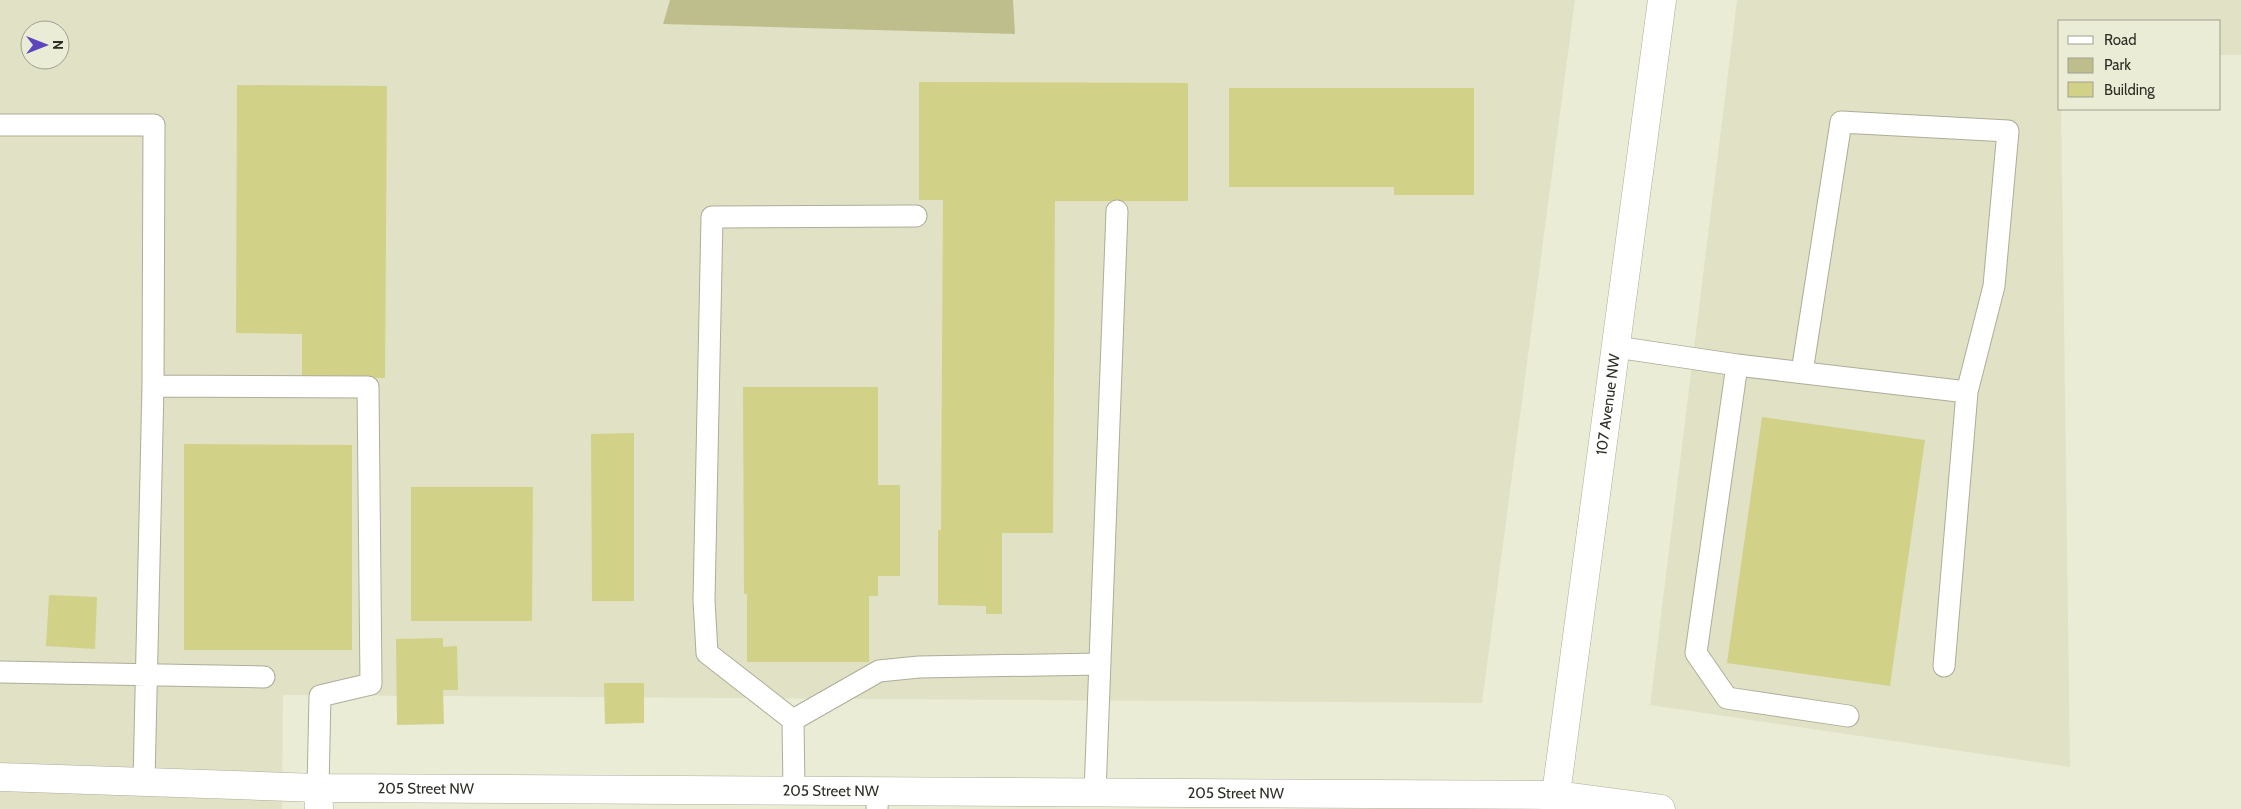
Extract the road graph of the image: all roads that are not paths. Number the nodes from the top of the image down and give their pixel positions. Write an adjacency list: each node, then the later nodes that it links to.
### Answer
1 (1662, 0): 5 (street, 107 Avenue NW)
2 (0, 125): 8 (lane)
3 (1117, 211): 10 (lane)
4 (916, 216): 16 (lane)
5 (1616, 347): 6 (lane); 23 (street, 107 Avenue NW)
6 (1737, 365): 7 (lane); 15 (lane)
7 (1802, 372): 9 (lane); 9 (lane)
8 (152, 386): 13 (lane); 21 (lane)
9 (1967, 392): 11 (lane)
10 (1100, 664): 16 (lane); 20 (lane)
11 (1944, 666)
12 (0, 672): 13 (lane)
13 (147, 674): 14 (lane); 18 (lane)
14 (264, 677)
15 (1848, 716)
16 (793, 720): 19 (lane)
17 (0, 778): 18 (street, 205 Street NW)
18 (144, 782): 21 (street, 205 Street NW)
19 (794, 791): 21 (street, 205 Street NW); 22 (street, 205 Street NW)
20 (1096, 793): 22 (street, 205 Street NW); 23 (street, 205 Street NW)
21 (319, 799)
22 (878, 800)
23 (1554, 802): 24 (street, 205 Street NW)
24 (1661, 809)

